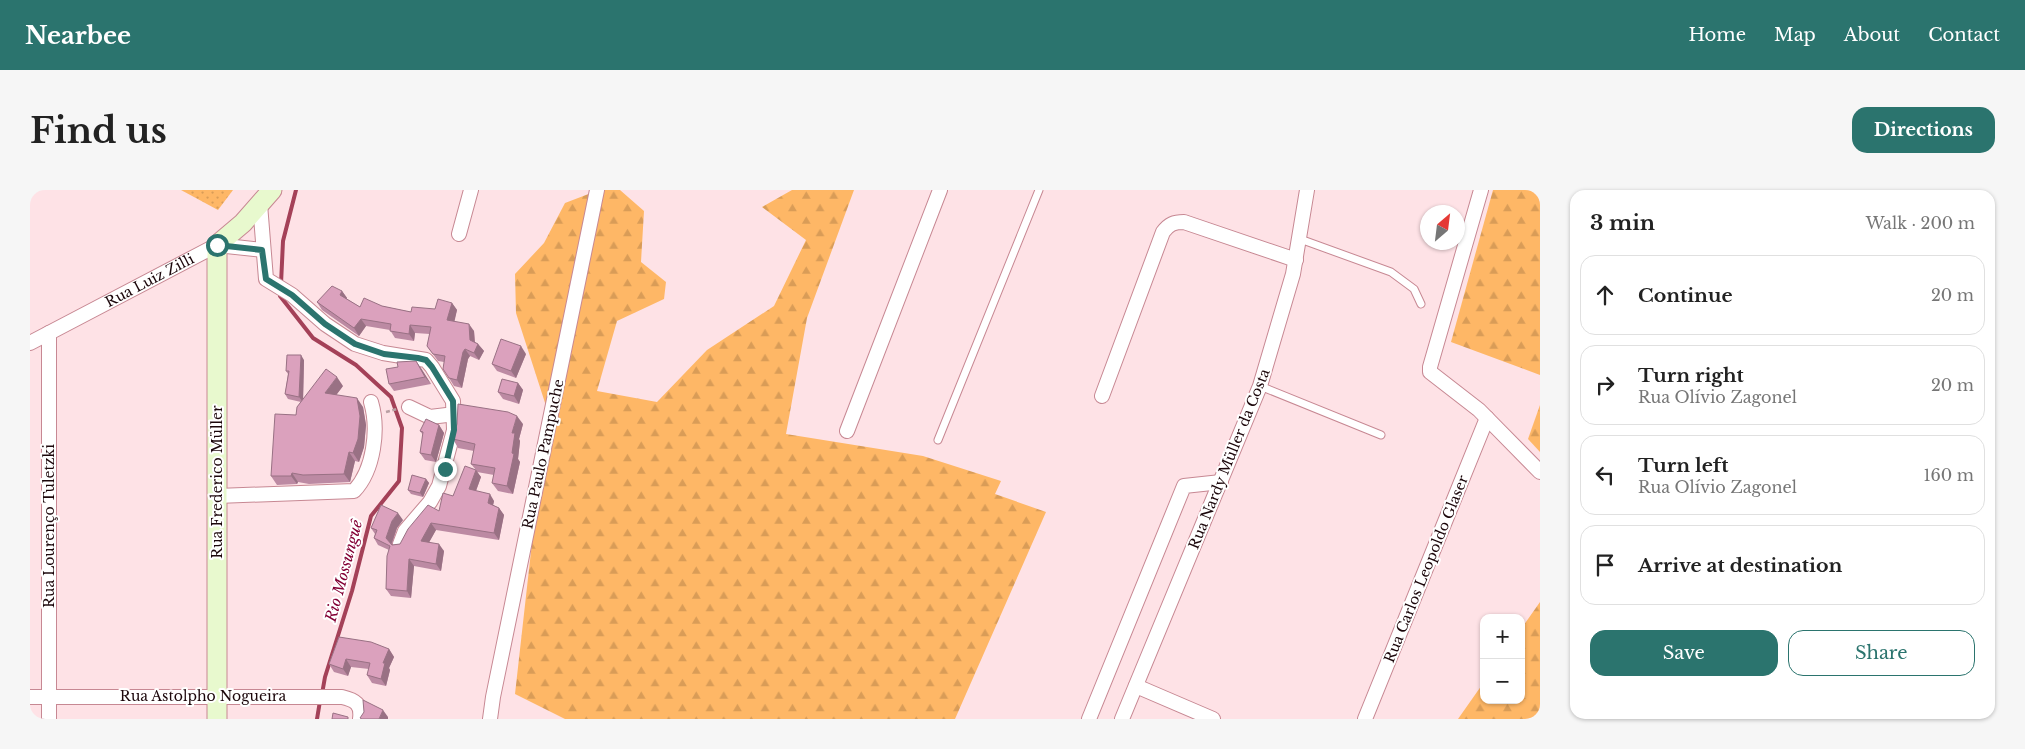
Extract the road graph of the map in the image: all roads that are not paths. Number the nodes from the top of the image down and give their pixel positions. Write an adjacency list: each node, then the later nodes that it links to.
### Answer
1 (272, 190): 8 (street, Rua Luiz Zilli)
2 (471, 190): 9 (street)
3 (597, 190): 37 (street, Rua Paulo Pampuche)
4 (940, 190): 23 (street)
5 (1039, 190): 25 (lane)
6 (1307, 190): 10 (street, Rua Nardy Müller da Costa)
7 (1480, 190): 22 (street)
8 (260, 204): 11 (street, Rua Luiz Zilli); 12 (street)
9 (459, 234)
10 (1300, 239): 13 (street, Rua Nardy Müller da Costa); 14 (lane)
11 (217, 245): 12 (street); 15 (street, Rua Luiz Zilli); 28 (street, Rua Frederico Müller)
12 (262, 250): 21 (street)
13 (1296, 260): 17 (street, Rua Nardy Müller da Costa); 18 (street)
14 (1421, 304)
15 (49, 333): 16 (street, Rua Luiz Zilli); 33 (street, Rua Lourenço Tuletzki)
16 (30, 343)
17 (1260, 386): 24 (lane); 27 (street, Rua Nardy Müller da Costa)
18 (1102, 396)
19 (409, 407): 21 (street)
20 (372, 408): 28 (street)
21 (455, 414): 29 (street)
22 (1487, 418): 26 (street); 41 (street, Rua Carlos Leopoldo Glaser)
23 (847, 431)
24 (1381, 435)
25 (938, 440)
26 (1540, 472)
27 (1221, 482): 30 (street, Rua Nardy Müller da Costa); 38 (street)
28 (217, 496): 31 (street, Rua Frederico Müller)
29 (400, 544)
30 (1136, 686): 39 (street, Rua Nardy Müller da Costa); 40 (street)
31 (217, 696): 33 (street, Rua Astolpho Nogueira); 35 (street, Rua Frederico Müller); 36 (street, Rua Astolpho Nogueira)
32 (30, 697): 33 (street, Rua Astolpho Nogueira)
33 (49, 697): 34 (street, Rua Lourenço Tuletzki)
34 (49, 719)
35 (217, 719)
36 (360, 719)
37 (490, 719)
38 (1089, 719)
39 (1122, 719)
40 (1213, 719)
41 (1364, 719)

